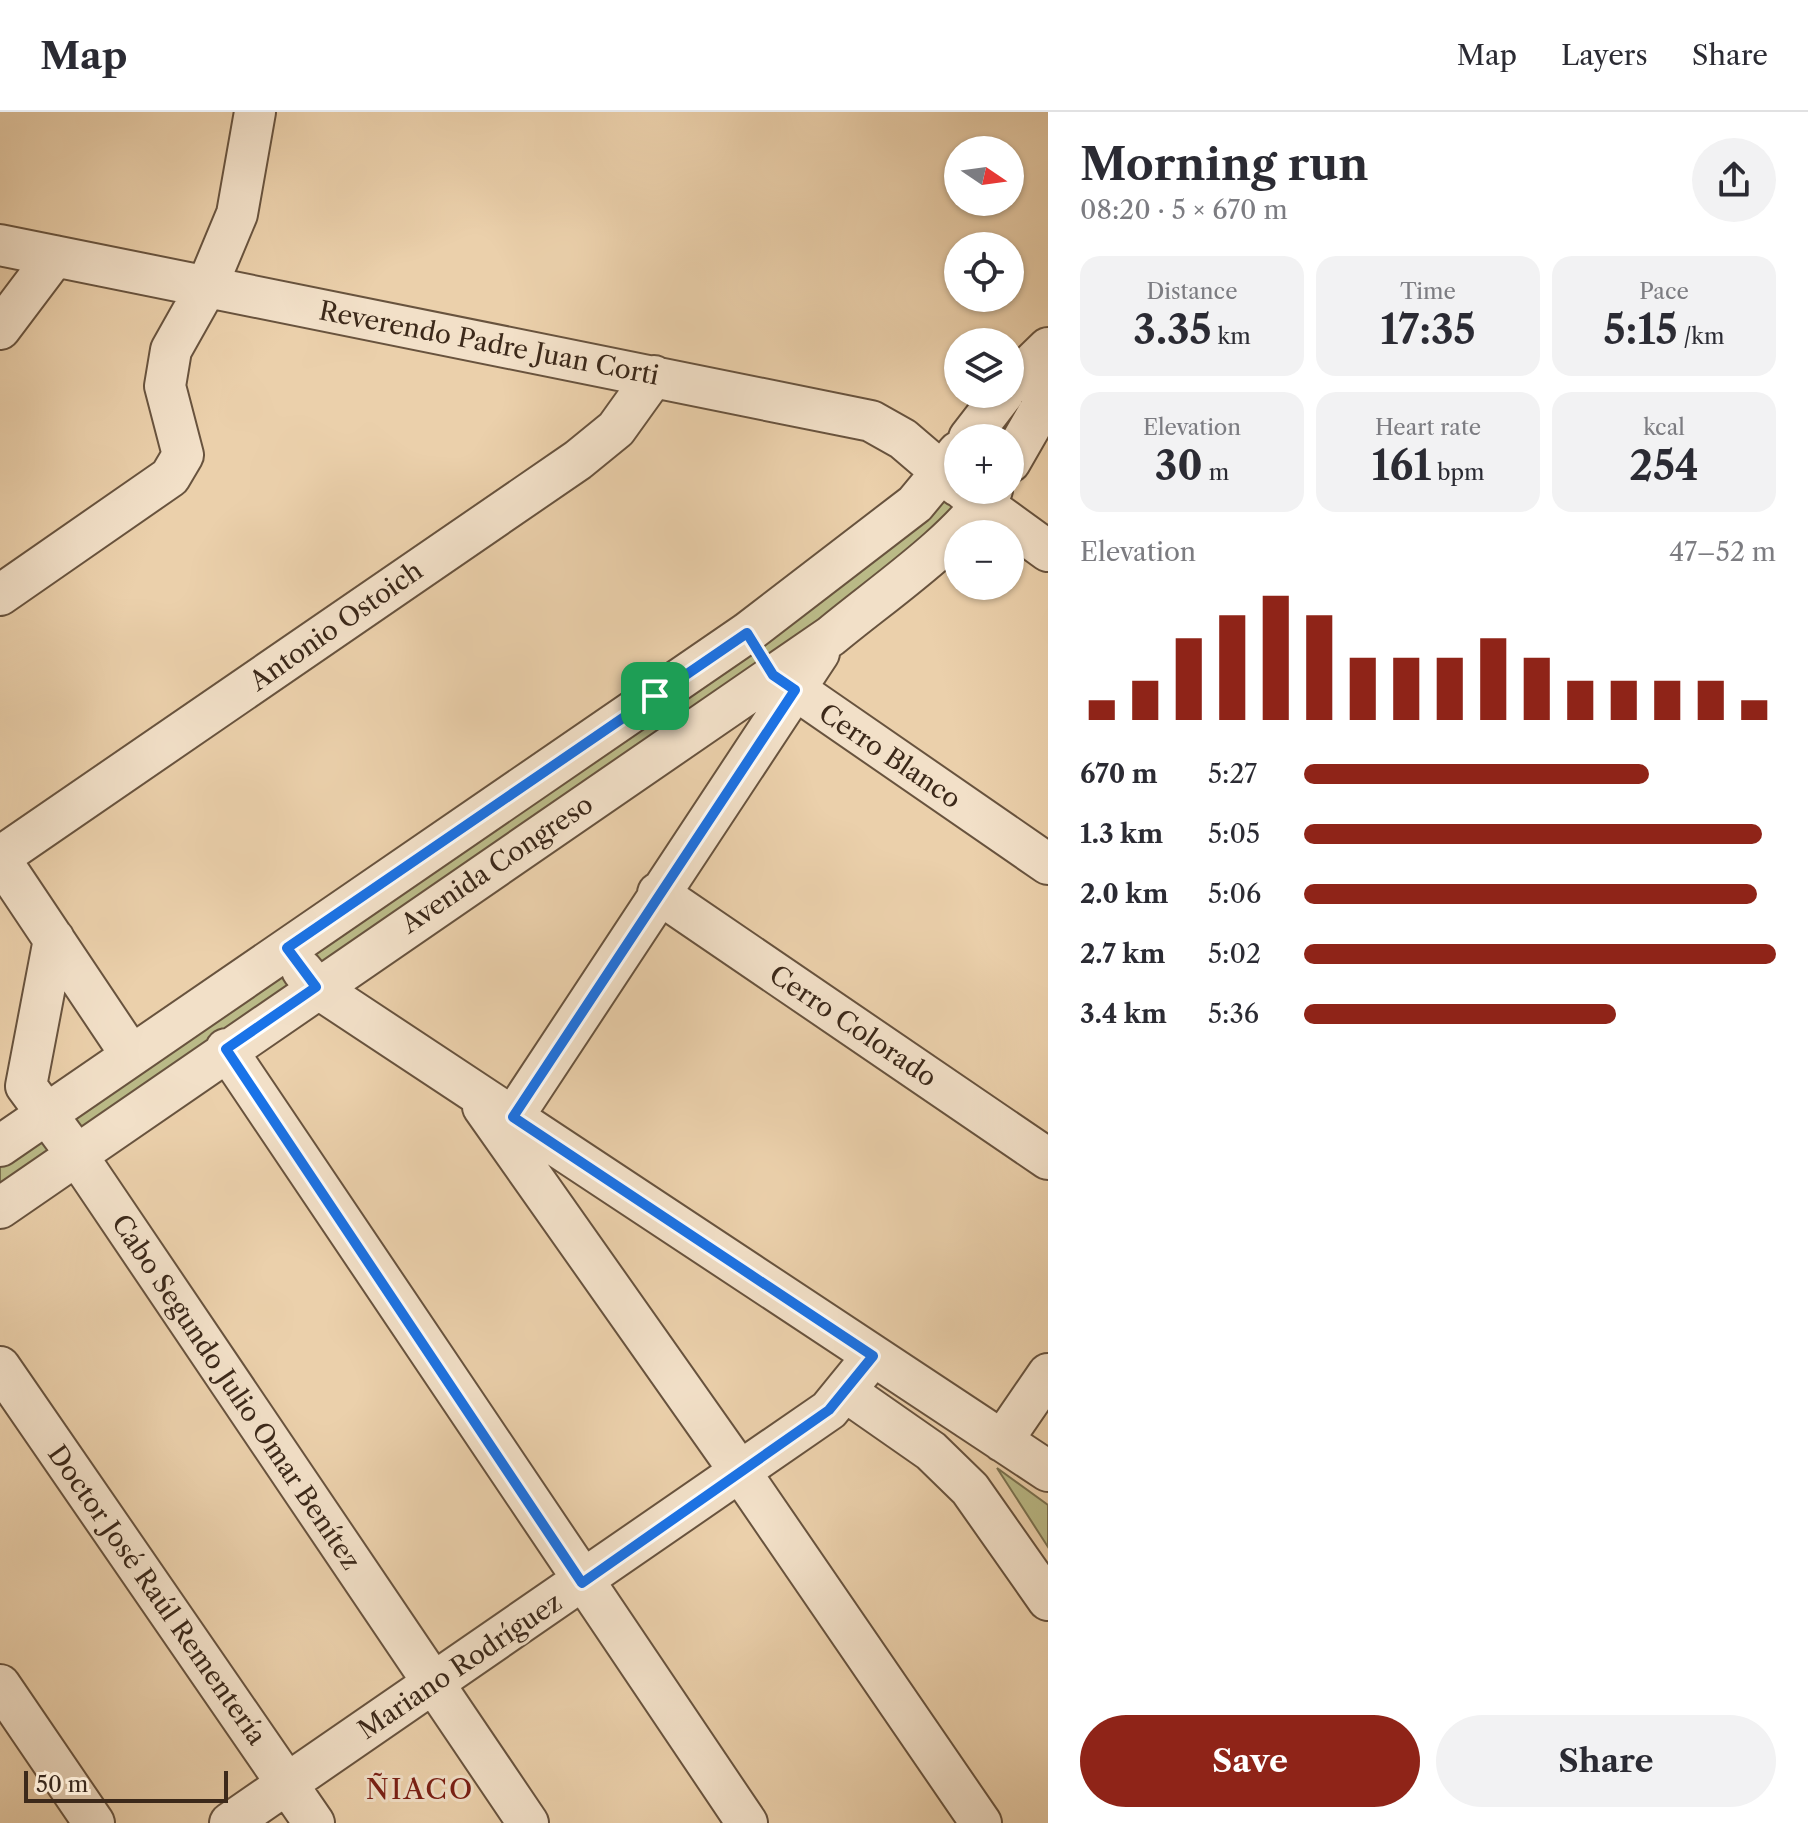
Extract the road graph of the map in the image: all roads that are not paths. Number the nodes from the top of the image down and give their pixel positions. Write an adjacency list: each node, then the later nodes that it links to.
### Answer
1 (255, 112): 4 (street)
2 (0, 245): 3 (street, Reverendo Padre Juan Corti)
3 (55, 256): 4 (street, Reverendo Padre Juan Corti); 5 (street)
4 (207, 286): 8 (street, Reverendo Padre Juan Corti); 18 (street)
5 (0, 329)
6 (1048, 348): 7 (street)
7 (1024, 371)
8 (654, 376): 13 (street, Reverendo Padre Juan Corti); 21 (street, Antonio Ostoich)
9 (1048, 396): 12 (street)
10 (992, 408): 11 (street)
11 (980, 424)
12 (1024, 438)
13 (944, 468)
14 (944, 492): 19 (street, Avenida Congreso)
15 (956, 504): 20 (street)
16 (991, 504): 17 (street, Reverendo Padre Juan Corti)
17 (1048, 551)
18 (0, 595)
19 (747, 633): 20 (street, Cerro Blanco); 25 (street, Avenida Congreso)
20 (784, 683): 22 (street, Cerro Blanco); 23 (street); 26 (street, Avenida Congreso)
21 (0, 858): 24 (street)
22 (1048, 864)
23 (658, 893): 31 (street); 34 (street, Cerro Colorado)
24 (54, 939): 28 (street); 30 (street, Cabo Segundo Julio Omar Benítez)
25 (287, 948): 26 (street); 28 (street, Avenida Congreso)
26 (316, 987): 27 (street, Avenida Congreso); 29 (street)
27 (226, 1049): 33 (street, Avenida Congreso); 43 (street)
28 (131, 1055): 30 (street, Avenida Congreso)
29 (470, 1089): 31 (street); 42 (street)
30 (47, 1114): 32 (street, Avenida Congreso); 33 (street, Cabo Segundo Julio Omar Benítez)
31 (513, 1117): 36 (street)
32 (0, 1146)
33 (76, 1154): 35 (street, Avenida Congreso); 45 (street, Cabo Segundo Julio Omar Benítez)
34 (1048, 1159)
35 (0, 1208)
36 (873, 1356): 39 (street, Mariano Rodríguez); 40 (street)
37 (0, 1367): 47 (street, Doctor José Raúl Rementería)
38 (1048, 1374): 40 (street)
39 (845, 1391): 42 (street, Mariano Rodríguez); 44 (street)
40 (1002, 1441): 41 (street)
41 (1048, 1471)
42 (741, 1473): 43 (street, Mariano Rodríguez); 53 (street)
43 (582, 1583): 45 (street, Mariano Rodríguez); 52 (street)
44 (1048, 1600)
45 (433, 1684): 47 (street, Mariano Rodríguez); 51 (street, Cabo Segundo Julio Omar Benítez)
46 (0, 1685): 48 (street)
47 (287, 1784): 49 (street, Mariano Rodríguez); 50 (street, Doctor José Raúl Rementería)
48 (94, 1823)
49 (230, 1823)
50 (314, 1823)
51 (528, 1823)
52 (747, 1823)
53 (981, 1823)

